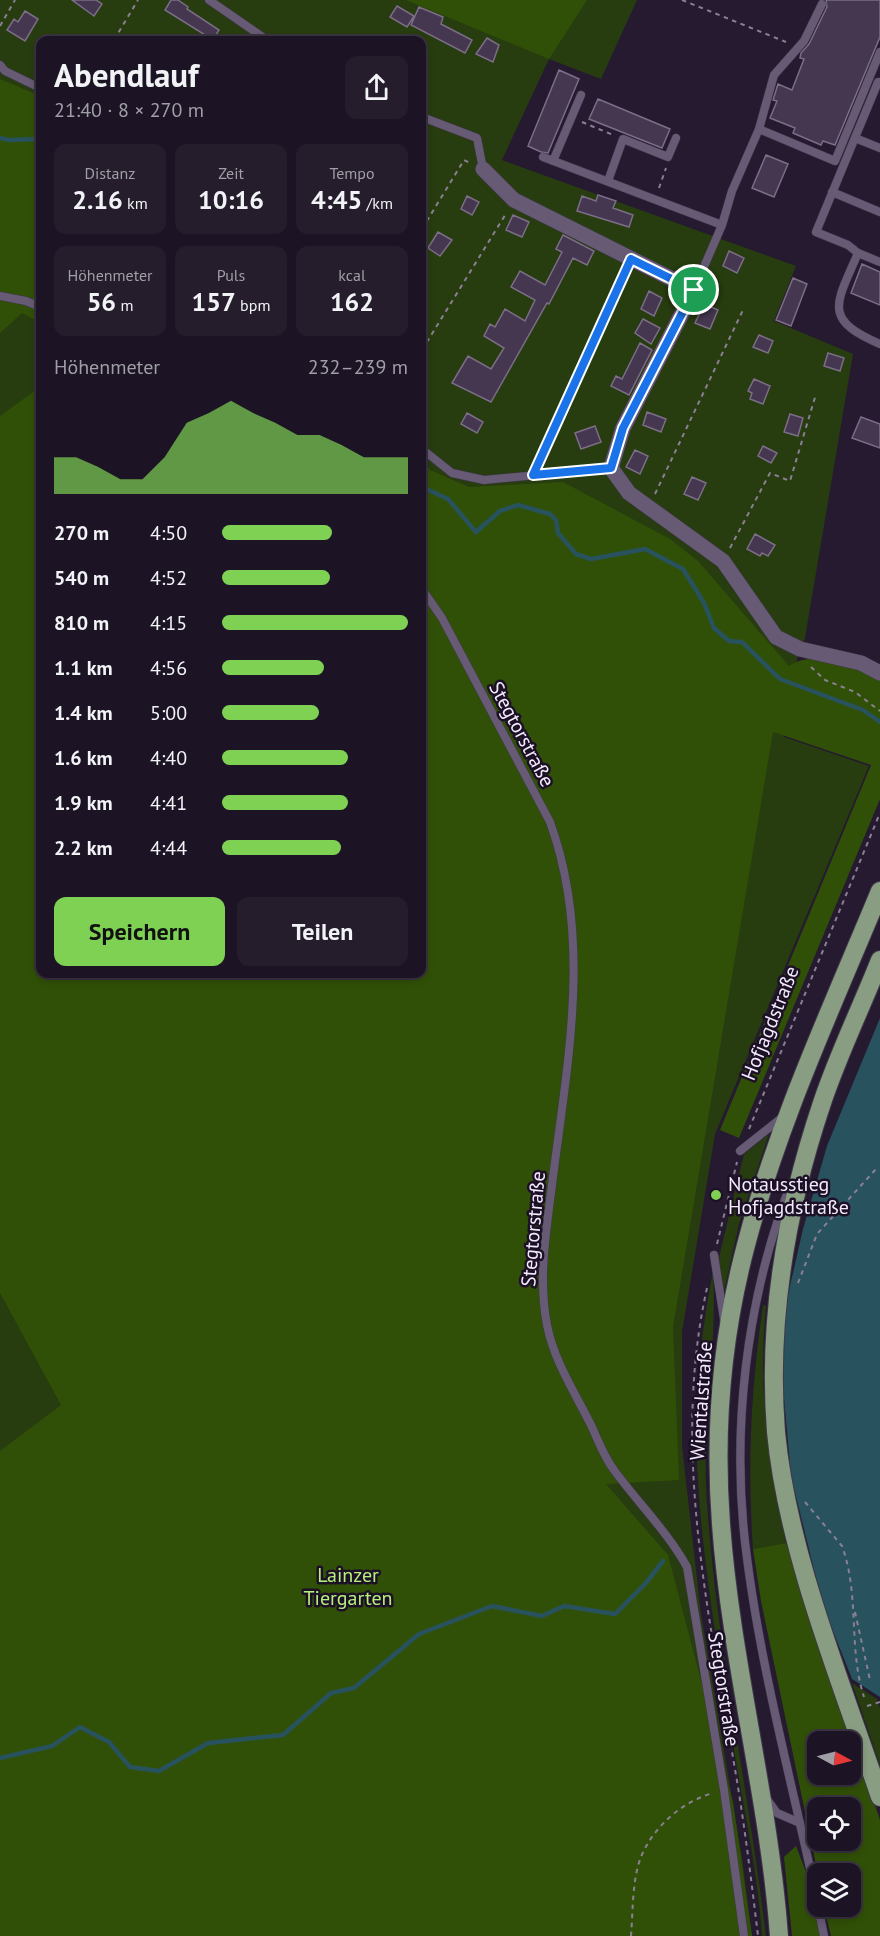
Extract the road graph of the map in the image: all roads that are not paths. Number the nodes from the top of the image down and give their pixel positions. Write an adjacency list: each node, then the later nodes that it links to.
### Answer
1 (209, 0): 3 (lane)
2 (822, 4): 10 (lane)
3 (261, 36)
4 (880, 52): 10 (lane)
5 (0, 66): 7 (lane)
6 (880, 82): 12 (lane)
7 (36, 86)
8 (581, 95): 15 (lane)
9 (426, 119): 16 (lane)
10 (759, 129): 20 (lane)
11 (676, 138): 17 (lane)
12 (855, 138): 13 (lane); 18 (lane)
13 (880, 148)
14 (543, 157): 15 (lane)
15 (553, 160): 17 (lane)
16 (483, 169): 23 (street)
17 (608, 181): 20 (lane)
18 (832, 192): 19 (lane); 21 (lane)
19 (880, 212)
20 (722, 225): 23 (lane)
21 (858, 253): 22 (lane); 26 (lane)
22 (880, 262)
23 (694, 290): 28 (street)
24 (0, 296): 25 (lane)
25 (36, 305)
26 (880, 344)
27 (426, 451): 28 (lane)
28 (611, 468): 30 (street)
29 (426, 595): 43 (lane, Stegtorstraße)
30 (880, 673)
31 (880, 891): 34 (main road, Wientalstraße)
32 (880, 960): 33 (main road)
33 (822, 1102): 39 (main road); 40 (lane)
34 (790, 1112): 35 (lane); 37 (main road, Wientalstraße)
35 (740, 1150)
36 (714, 1255): 37 (lane)
37 (728, 1336): 38 (main road, Wientalstraße)
38 (759, 1790): 40 (lane); 44 (main road, Wientalstraße)
39 (880, 1797)
40 (800, 1823): 41 (lane)
41 (809, 1863)
42 (820, 1917): 45 (lane)
43 (744, 1936)
44 (779, 1936)
45 (824, 1936)

